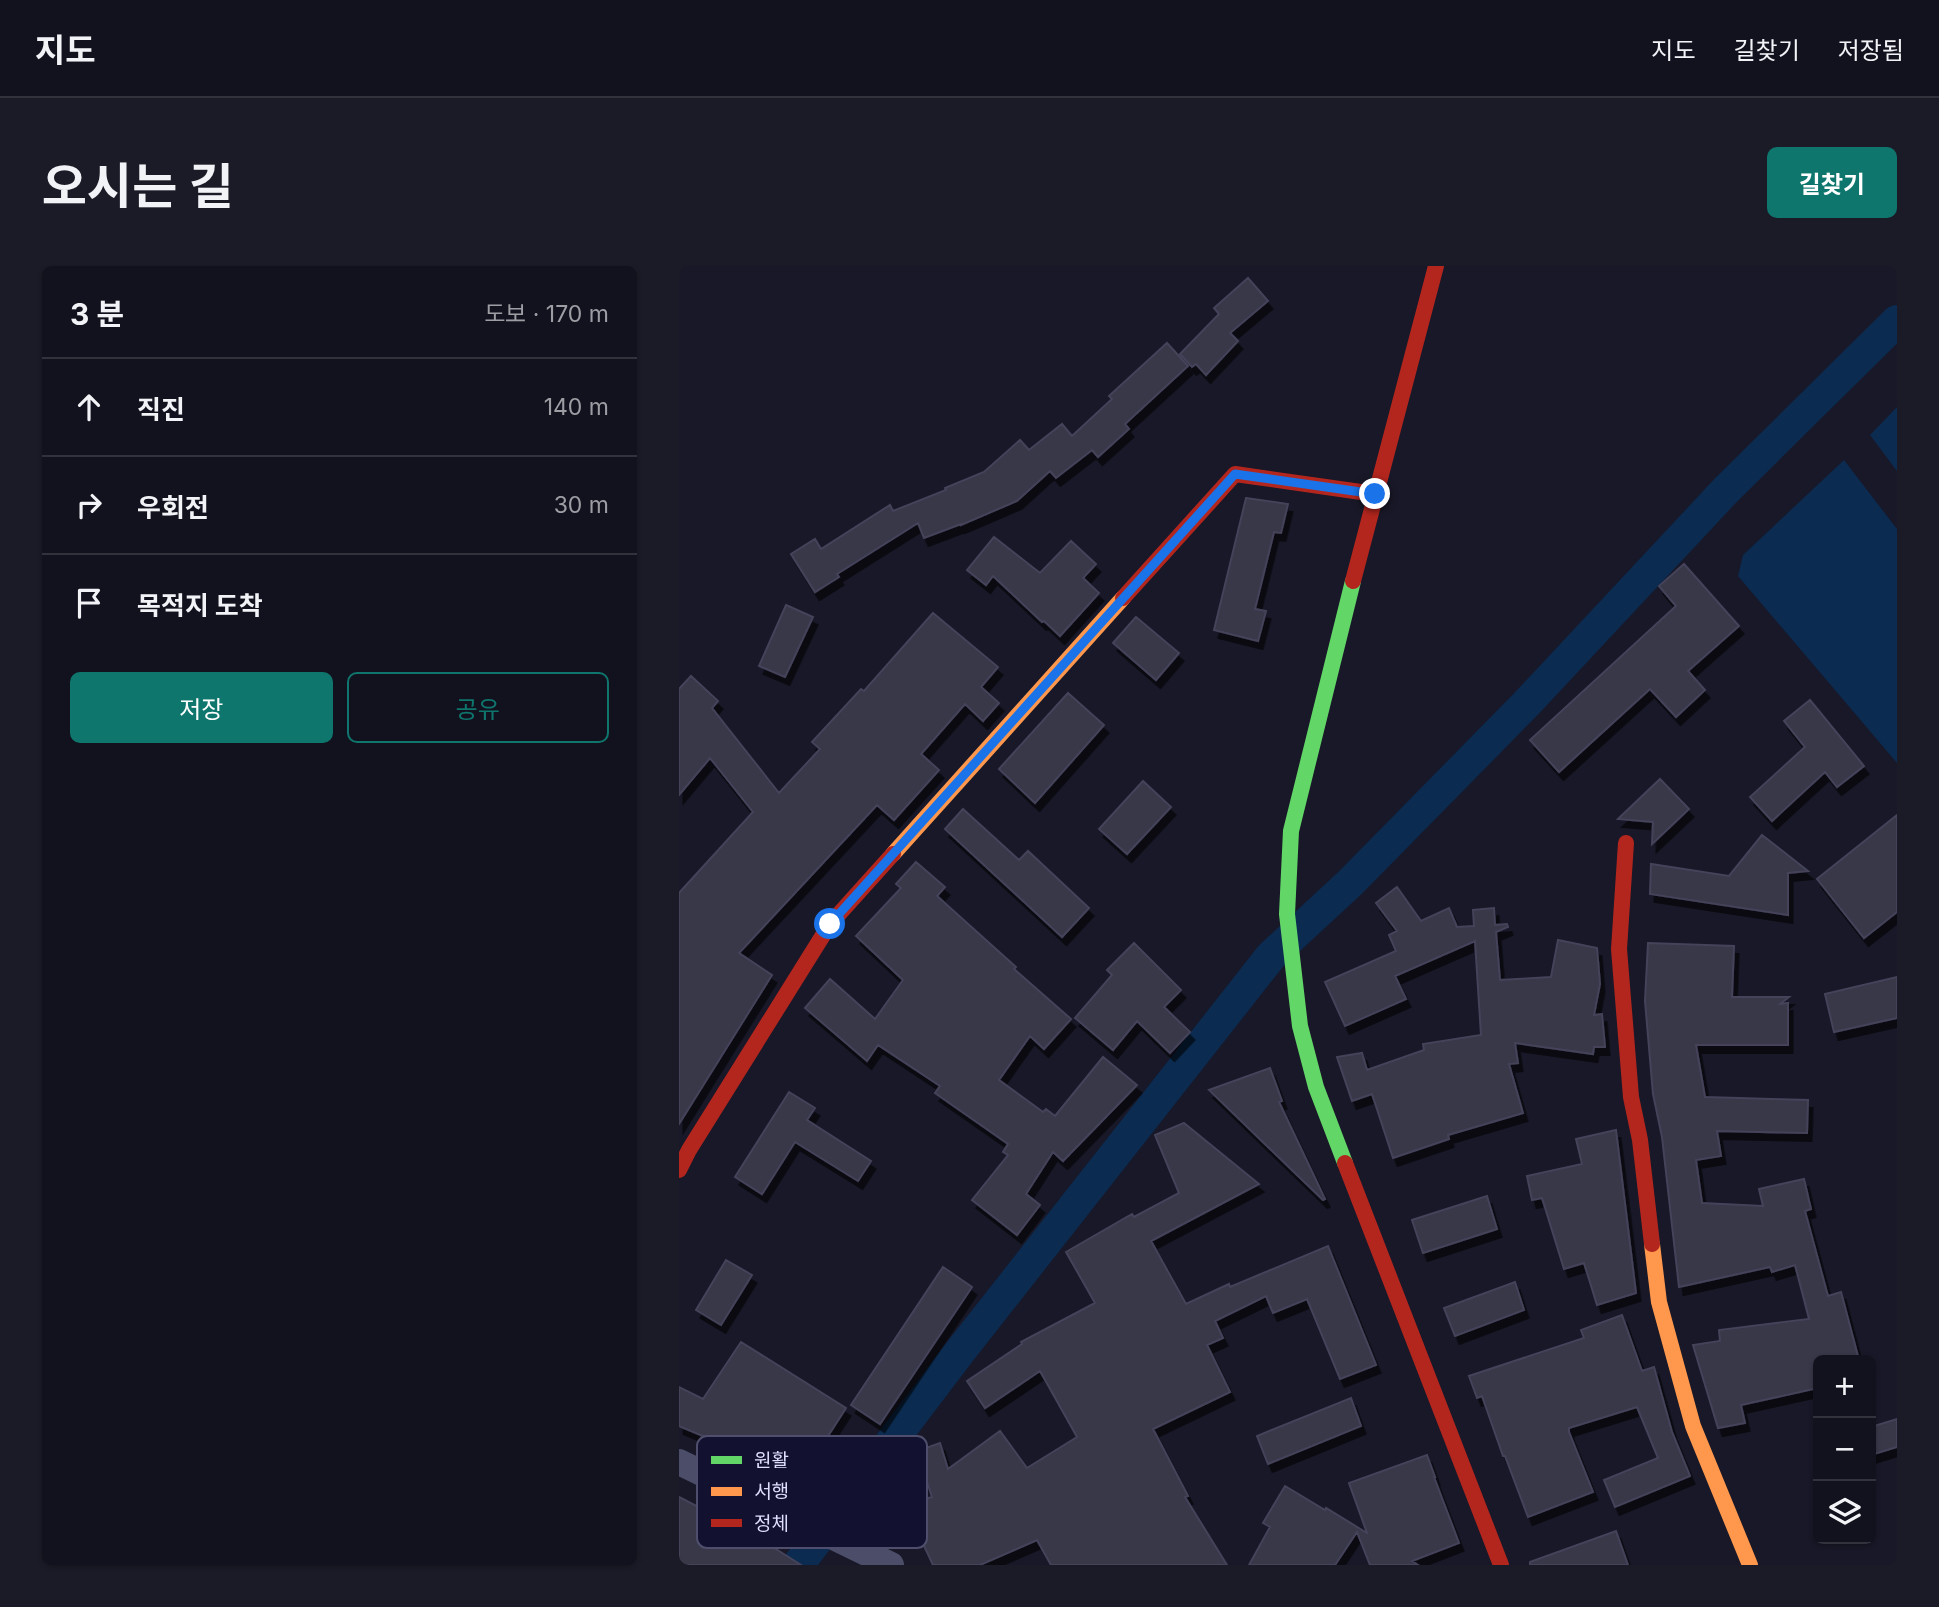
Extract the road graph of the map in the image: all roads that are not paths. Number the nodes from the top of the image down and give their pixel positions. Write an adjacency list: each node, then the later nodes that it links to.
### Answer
1 (1436, 266): 2 (street)
2 (1375, 494): 4 (street); 9 (street)
3 (1626, 843): 10 (street)
4 (682, 1154)
5 (679, 1462): 6 (street)
6 (697, 1471)
7 (856, 1548): 8 (street)
8 (891, 1565)
9 (1501, 1565)
10 (1750, 1565)

